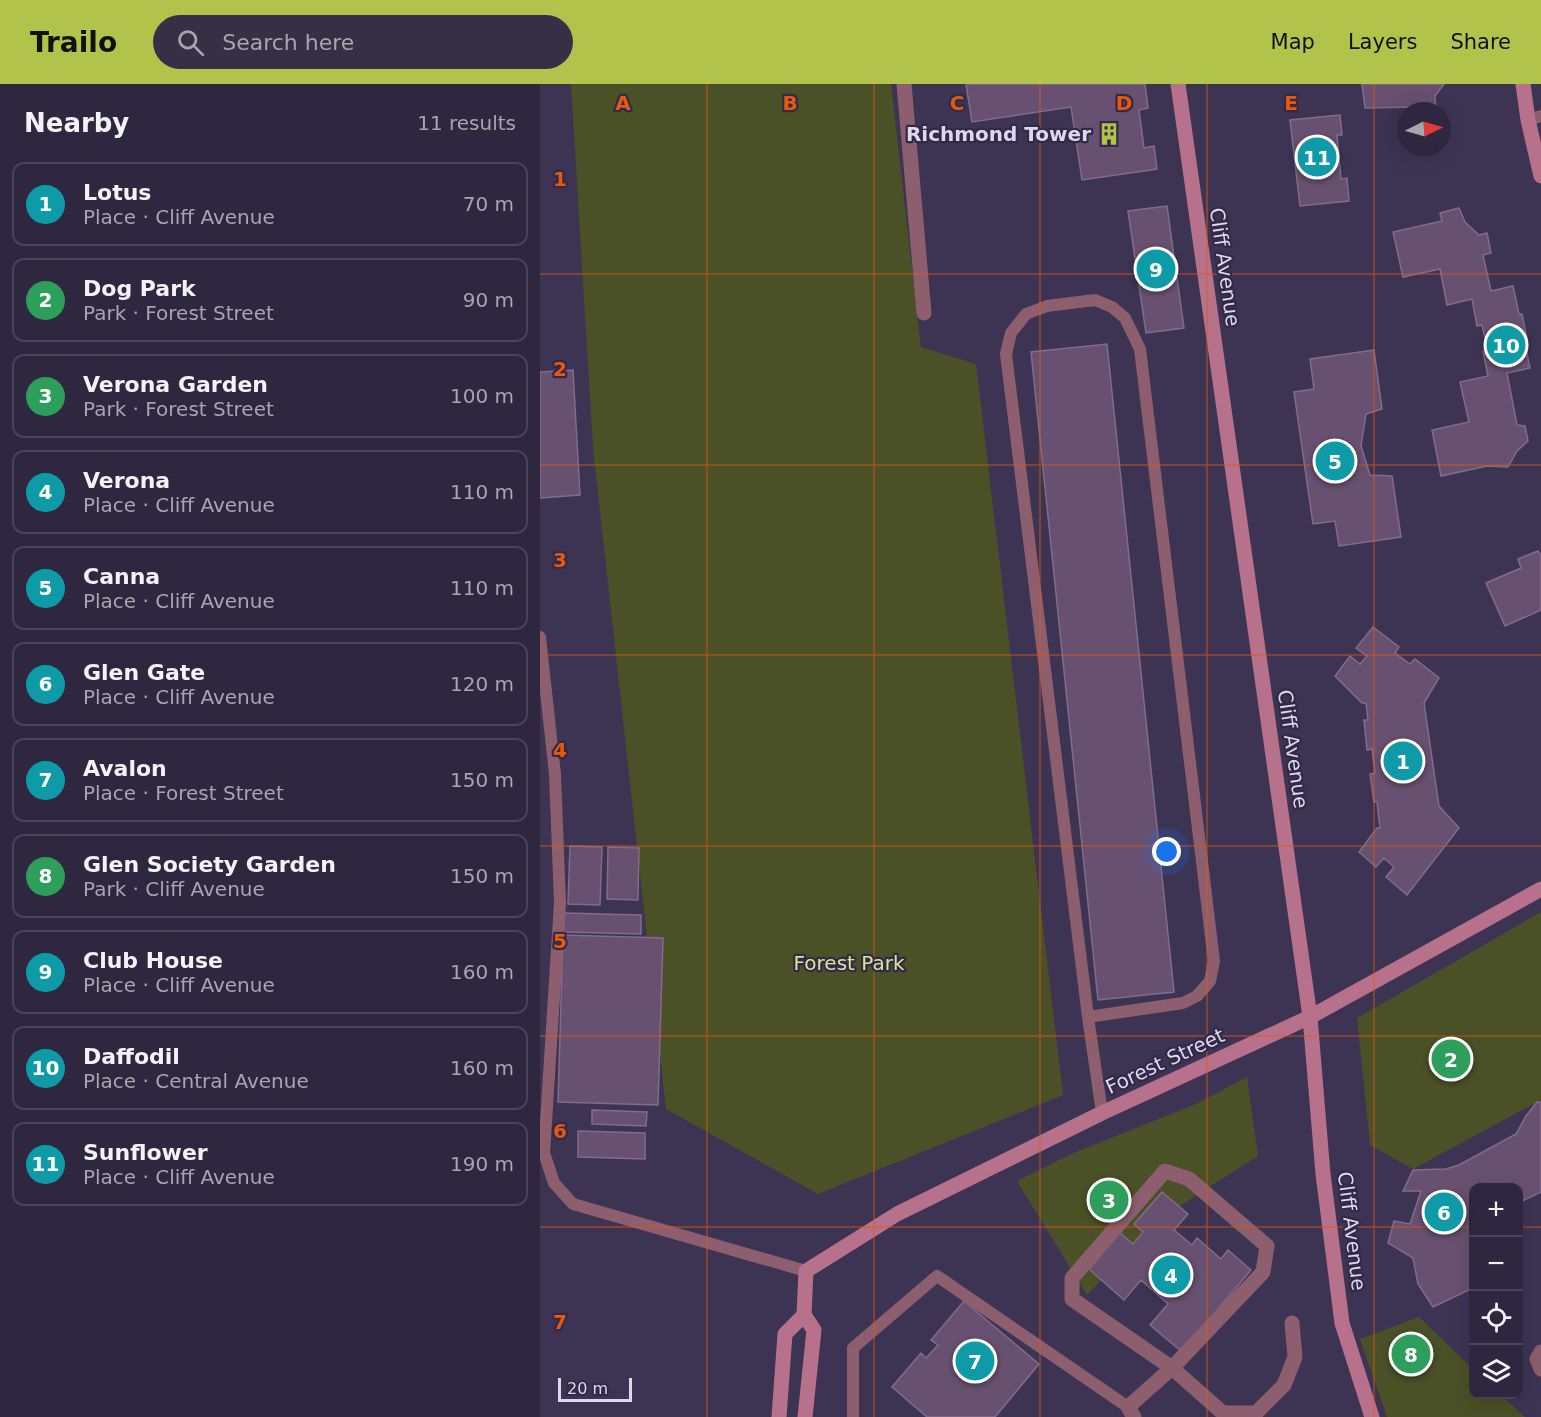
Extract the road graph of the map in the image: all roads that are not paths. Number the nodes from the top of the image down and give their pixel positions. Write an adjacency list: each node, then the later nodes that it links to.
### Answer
1 (904, 84): 6 (street)
2 (1178, 84): 10 (street, Cliff Avenue)
3 (1523, 84): 4 (street)
4 (1535, 118): 5 (street)
5 (1541, 176)
6 (924, 313)
7 (540, 636): 12 (lane)
8 (1541, 889): 10 (street, Forest Street)
9 (1088, 1017): 9 (lane); 11 (lane)
10 (1310, 1017): 11 (street, Forest Street); 22 (street, Cliff Avenue)
11 (1102, 1113): 12 (street, Forest Street)
12 (807, 1271): 13 (street)
13 (804, 1315): 19 (street); 20 (street)
14 (1292, 1323): 16 (street)
15 (1541, 1352): 17 (street)
16 (1172, 1368): 16 (street); 18 (street)
17 (1541, 1369)
18 (1131, 1412): 21 (lane)
19 (779, 1417)
20 (805, 1417)
21 (853, 1417)
22 (1371, 1417)

